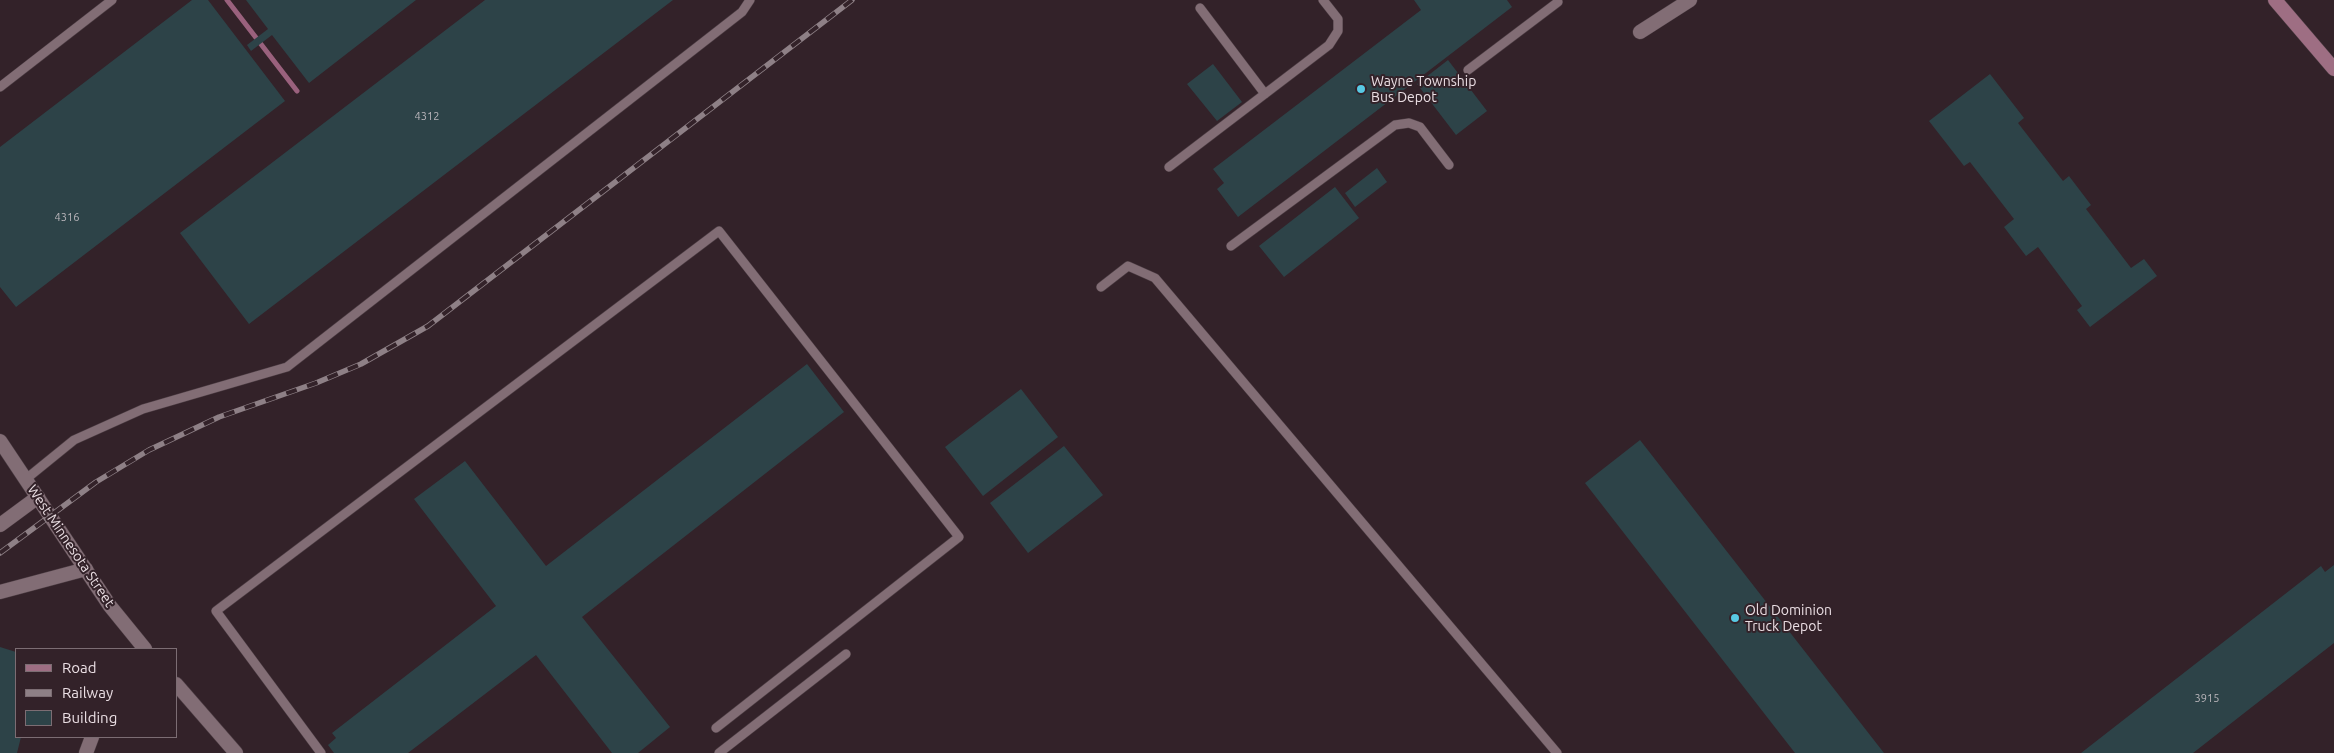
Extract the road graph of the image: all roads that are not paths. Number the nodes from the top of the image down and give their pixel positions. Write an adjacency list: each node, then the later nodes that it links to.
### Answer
1 (112, 0): 11 (lane)
2 (750, 0): 18 (lane)
3 (1324, 0): 12 (lane)
4 (1690, 0): 8 (street)
5 (2275, 0): 9 (main road)
6 (1558, 2): 10 (lane)
7 (1200, 8): 12 (lane)
8 (1640, 32)
9 (2334, 69)
10 (1468, 70)
11 (0, 87)
12 (1265, 94): 14 (lane)
13 (1449, 165): 15 (lane)
14 (1169, 167)
15 (1231, 246)
16 (1101, 287): 32 (lane)
17 (0, 440): 18 (street, West Minnesota Street)
18 (26, 479): 19 (street, West Minnesota Street)
19 (38, 497): 20 (street); 21 (street, West Minnesota Street)
20 (0, 525)
21 (86, 569): 22 (street); 23 (street, West Minnesota Street)
22 (0, 592)
23 (144, 648)
24 (846, 654): 31 (lane)
25 (178, 686): 29 (street)
26 (716, 728): 30 (lane)
27 (92, 738): 28 (street)
28 (86, 753)
29 (236, 753)
30 (321, 753)
31 (719, 753)
32 (1557, 753)

